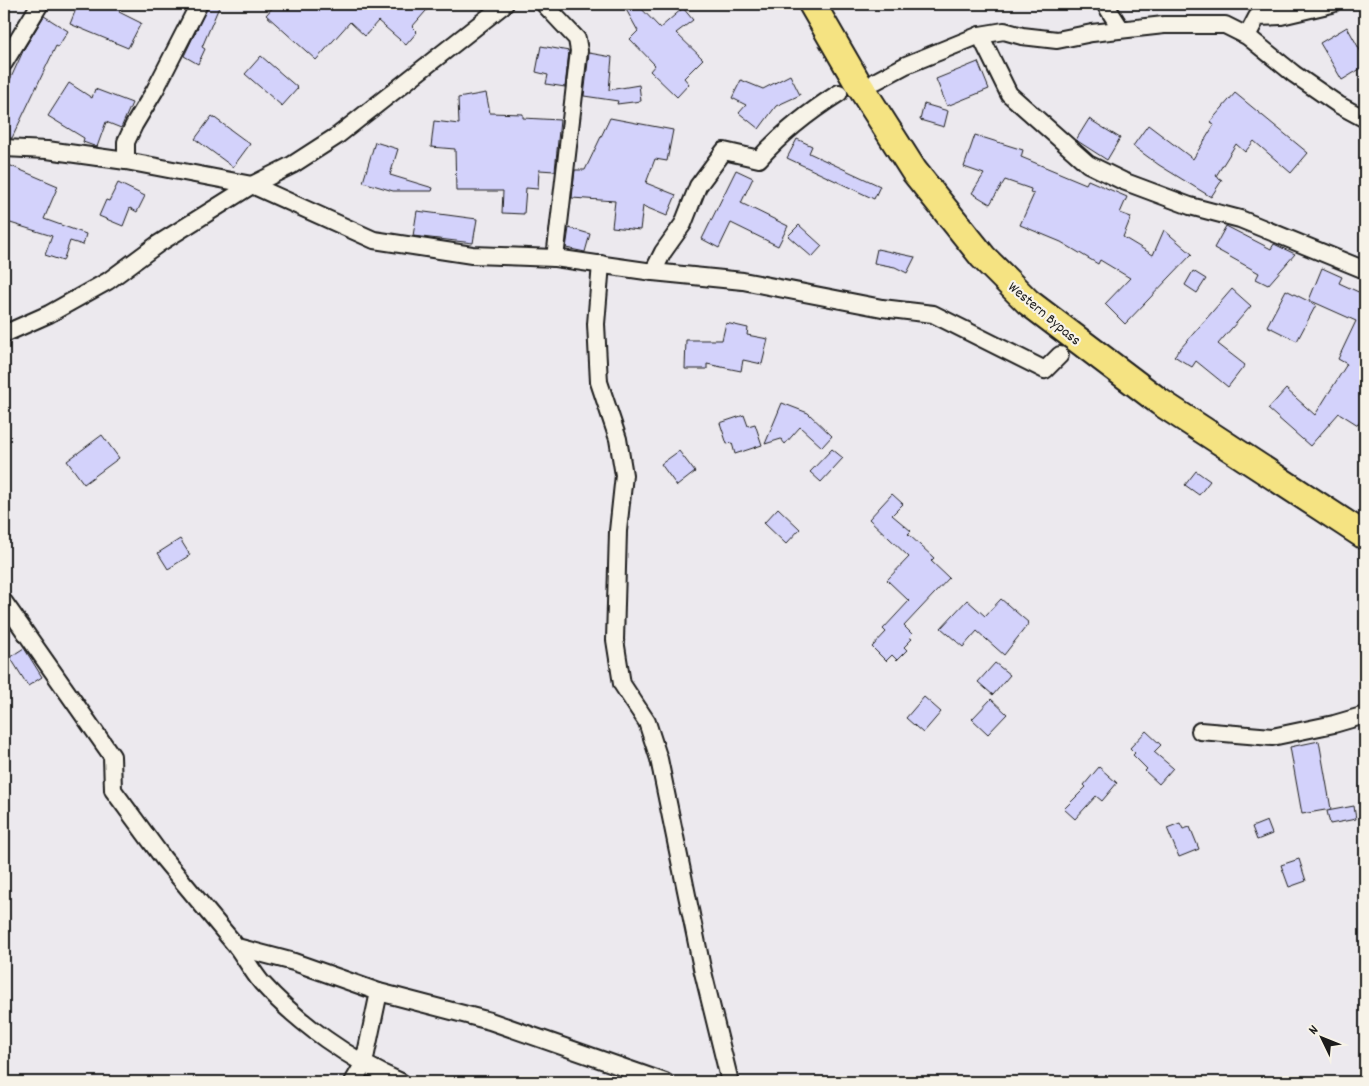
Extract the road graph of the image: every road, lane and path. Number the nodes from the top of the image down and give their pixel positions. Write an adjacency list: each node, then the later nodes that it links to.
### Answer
1 (40, 4): 11 (street)
2 (199, 4): 16 (street)
3 (505, 4): 17 (street)
4 (544, 4): 18 (street)
5 (812, 4): 24 (main road, Western Bypass)
6 (1105, 4): 8 (street)
7 (1332, 4): 10 (street)
8 (1122, 29): 9 (street); 10 (street)
9 (980, 35): 12 (street); 20 (street)
10 (1247, 36): 14 (street)
11 (4, 63)
12 (876, 81)
13 (839, 93): 21 (street)
14 (1365, 120)
15 (4, 148): 16 (street)
16 (126, 161): 17 (street)
17 (252, 185): 18 (street); 22 (street)
18 (555, 258): 19 (street)
19 (600, 264): 21 (street); 35 (street)
20 (1365, 270)
21 (653, 272): 23 (street)
22 (4, 334)
23 (1060, 355)
24 (1365, 536)
25 (4, 602): 26 (street)
26 (10, 621): 29 (street)
27 (1365, 715): 28 (street)
28 (1200, 731)
29 (237, 947): 30 (street); 31 (street)
30 (379, 992): 31 (street); 34 (street)
31 (364, 1063): 32 (street); 33 (street)
32 (354, 1082)
33 (401, 1082)
34 (665, 1082)
35 (730, 1082)

